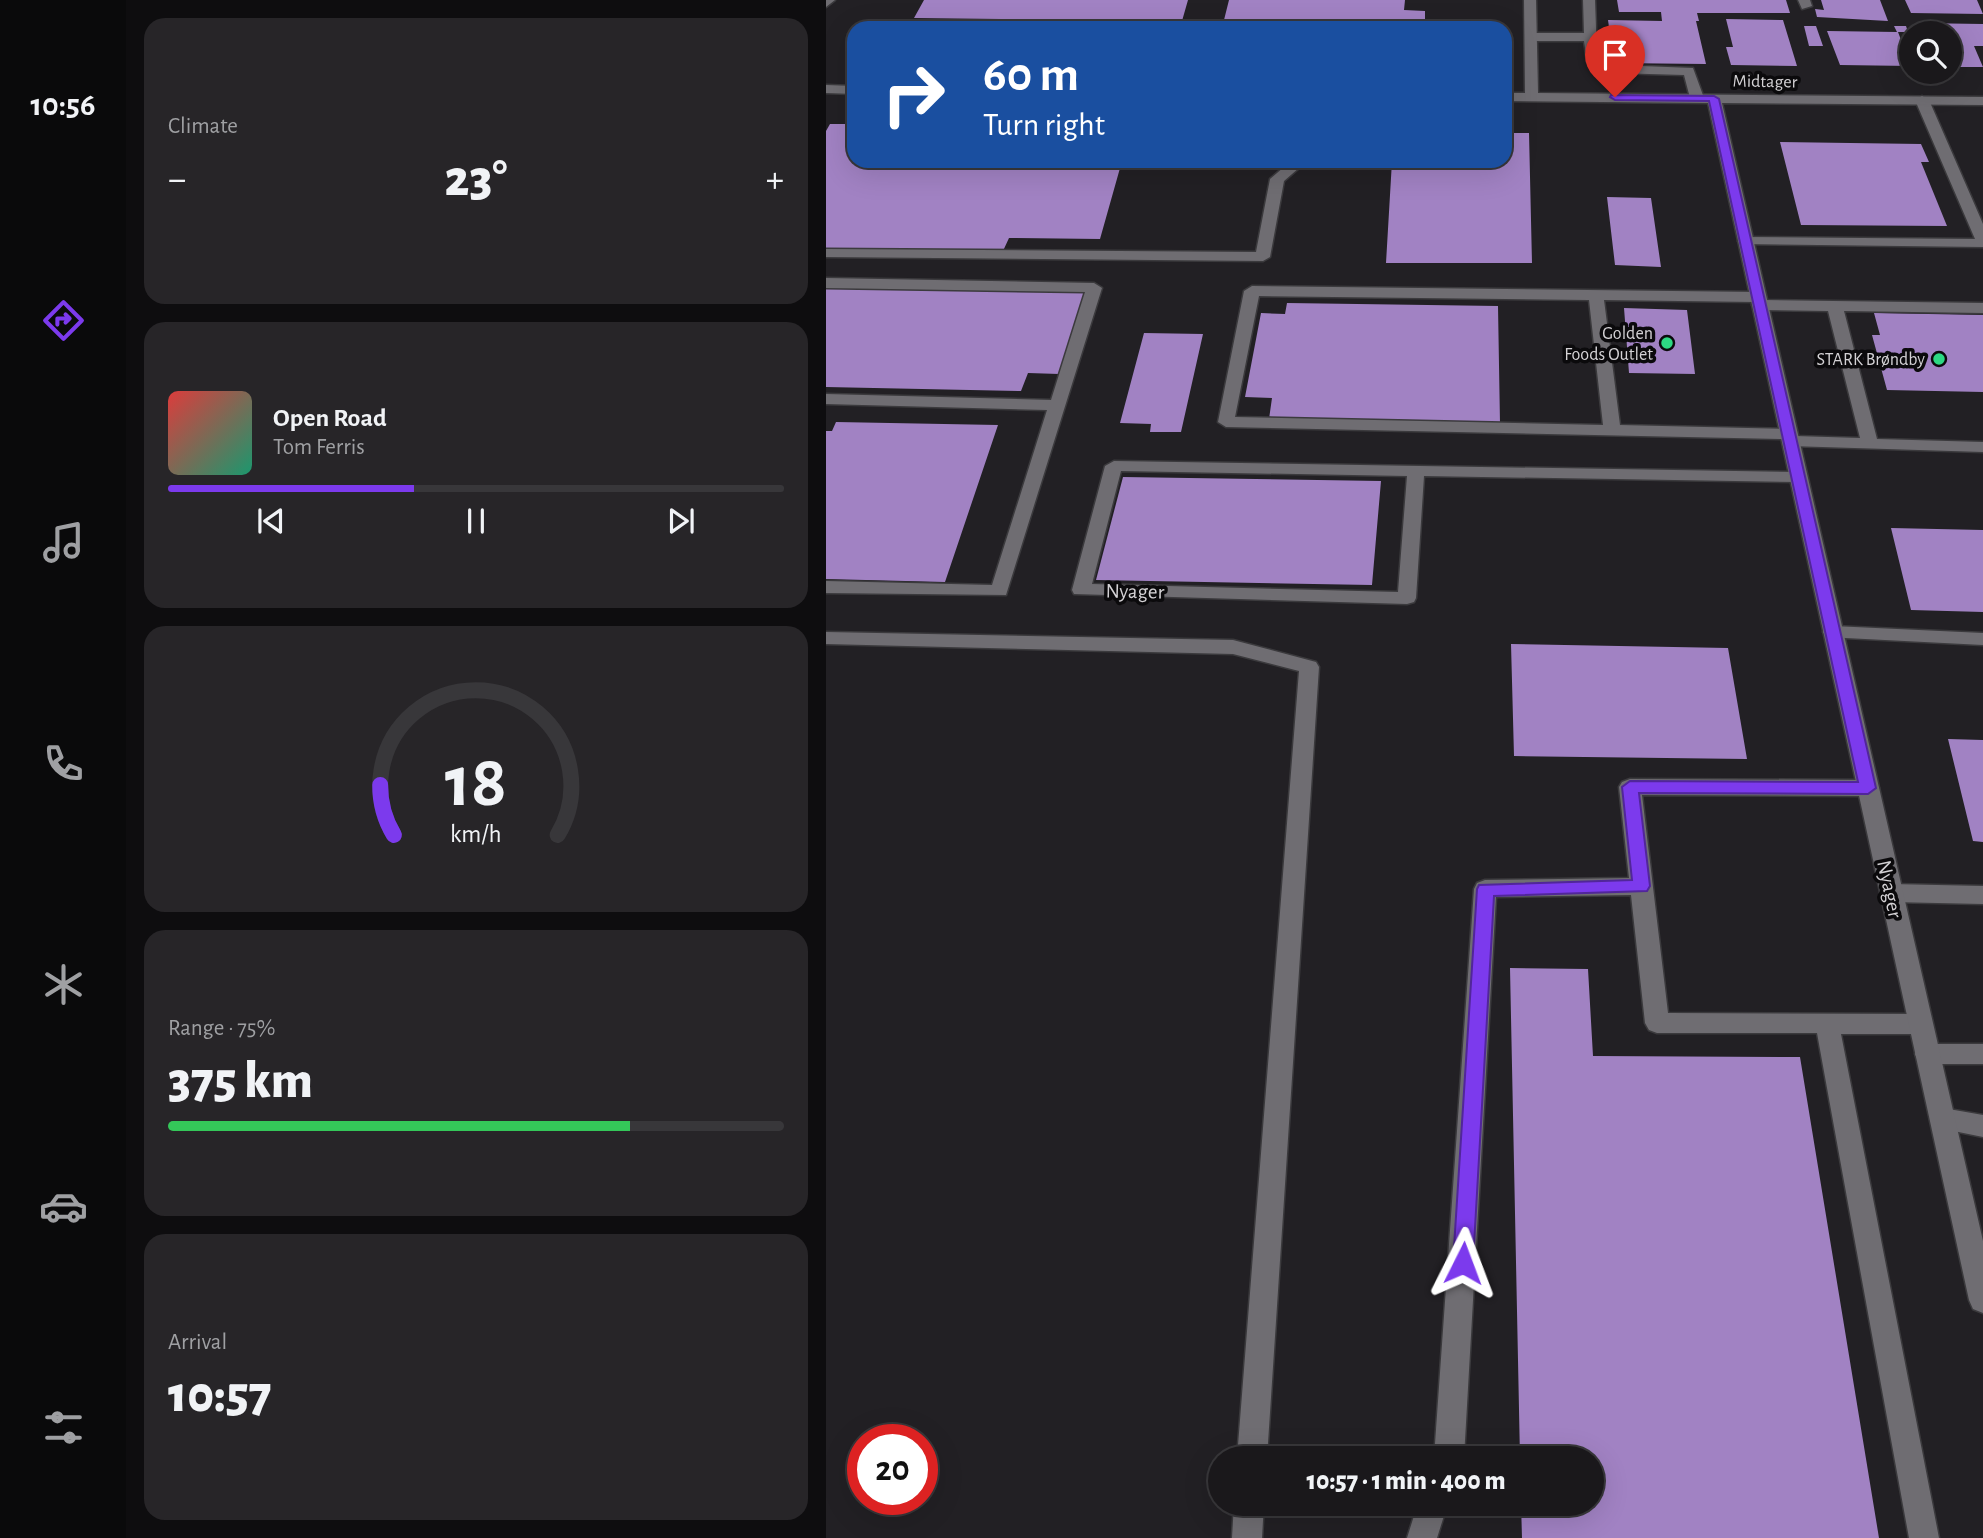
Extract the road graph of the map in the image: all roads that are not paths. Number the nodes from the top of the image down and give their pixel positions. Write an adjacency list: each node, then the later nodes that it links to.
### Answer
1 (1530, 0): 3 (street)
2 (1589, 0): 4 (street)
3 (1531, 37): 4 (street); 8 (street)
4 (1590, 37): 9 (street, Nyager)
5 (826, 89): 6 (street)
6 (847, 90)
7 (1512, 97): 8 (street, Midtager)
8 (1532, 97): 9 (street, Midtager)
9 (1705, 98): 10 (street, Midtager); 13 (street, Nyager)
10 (1922, 100): 11 (street, Midtager); 14 (street)
11 (1983, 101)
12 (1292, 168): 15 (street)
13 (1745, 241): 14 (street); 18 (street, Nyager)
14 (1983, 242)
15 (826, 253)
16 (826, 283): 22 (street)
17 (1596, 295): 18 (street); 23 (street); 23 (street)
18 (1759, 301): 19 (street); 24 (street, Nyager)
19 (1835, 306): 20 (street); 25 (street)
20 (1983, 308)
21 (826, 399): 22 (street)
22 (1058, 405): 29 (street)
23 (1612, 430): 24 (street)
24 (1789, 437): 25 (street); 28 (street, Nyager)
25 (1870, 444): 26 (street)
26 (1983, 447)
27 (1416, 470): 27 (street, Nyager); 28 (street, Nyager)
28 (1798, 477): 30 (street, Nyager)
29 (826, 587)
30 (1833, 632): 32 (street); 33 (street, Nyager)
31 (826, 638): 44 (street)
32 (1983, 639)
33 (1868, 788): 34 (street); 35 (street, Nyager)
34 (1641, 886): 37 (street); 45 (street)
35 (1891, 893): 36 (street); 38 (street, Nyager)
36 (1983, 895)
37 (1827, 1024): 38 (street); 50 (street)
38 (1920, 1024): 39 (street, Nyager)
39 (1927, 1054): 40 (street); 41 (street, Nyager)
40 (1983, 1054)
41 (1943, 1119): 42 (street); 43 (street, Nyager)
42 (1983, 1126)
43 (1983, 1300)
44 (1253, 1446)
45 (1450, 1446)
46 (1248, 1516): 48 (street)
47 (1429, 1516): 49 (street)
48 (1247, 1538)
49 (1422, 1538)
50 (1924, 1538)

